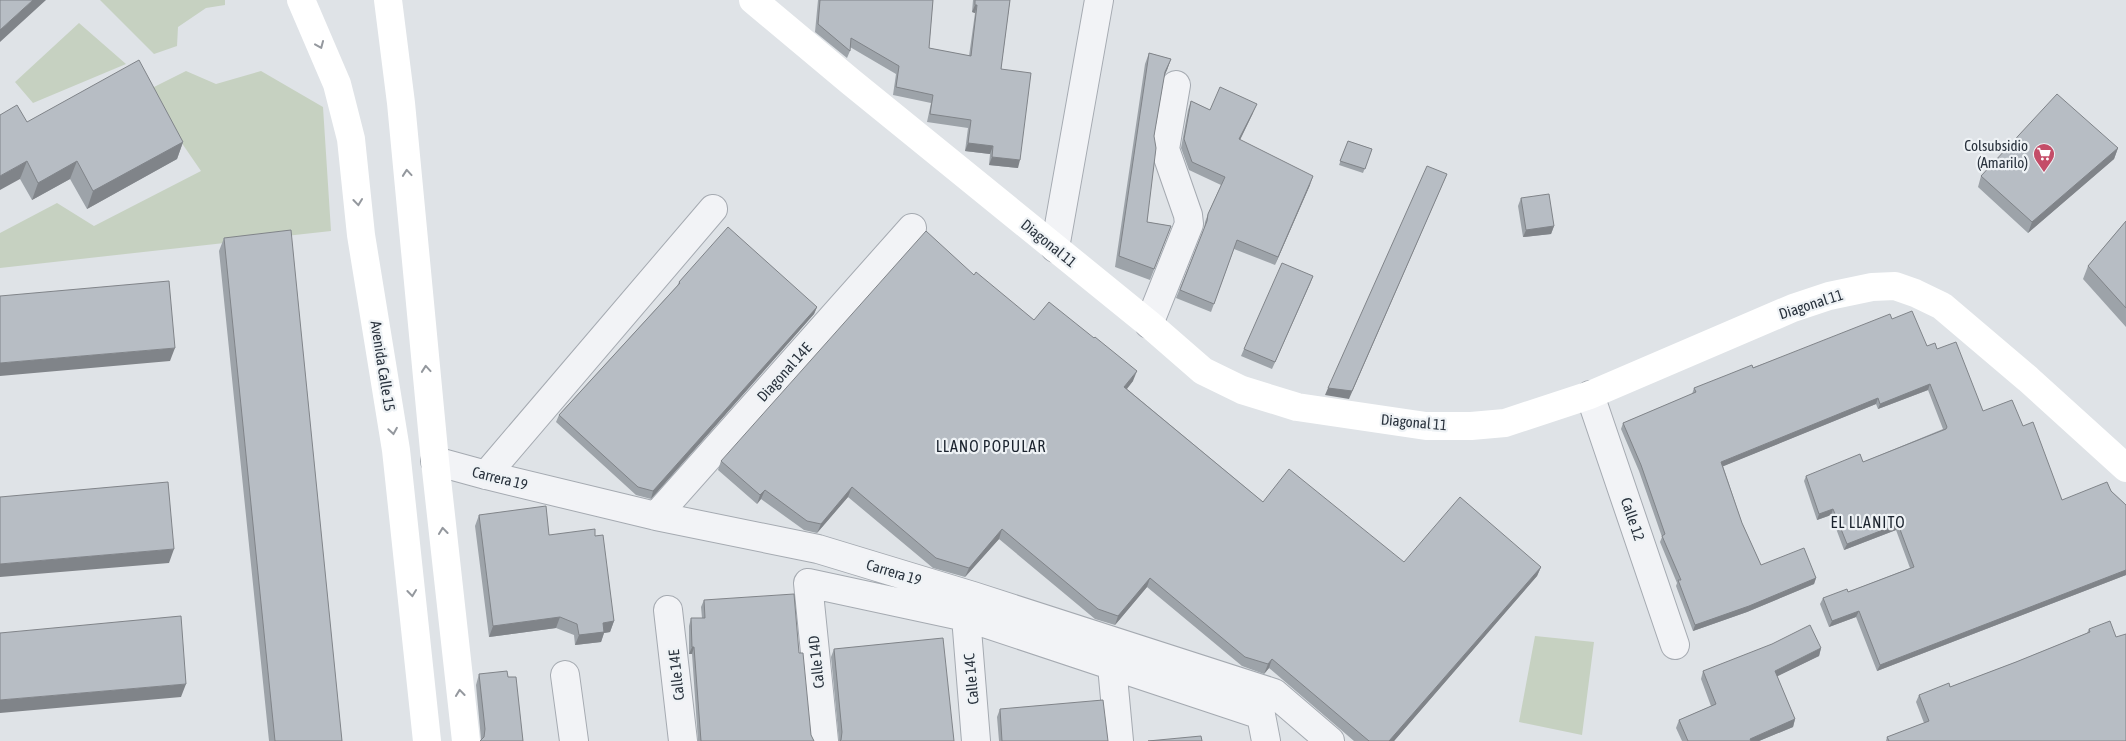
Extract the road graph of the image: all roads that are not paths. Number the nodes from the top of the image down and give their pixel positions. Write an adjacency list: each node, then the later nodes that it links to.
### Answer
1 (301, 0): 21 (street, Avenida Calle 15, one-way to 21)
2 (388, 0): 11 (street, one-way to 2)
3 (753, 0): 8 (street, Diagonal 11)
4 (1099, 0): 8 (street)
5 (1176, 85): 9 (street)
6 (712, 208): 13 (street)
7 (912, 228): 14 (street, Diagonal 14E)
8 (1055, 248): 9 (street, Diagonal 11)
9 (1149, 324): 10 (street, Diagonal 11)
10 (1590, 395): 12 (street, Diagonal 11); 17 (street, Calle 12)
11 (435, 461): 13 (street, Carrera 19); 22 (street, one-way to 11)
12 (2126, 468)
13 (486, 475): 14 (street, Carrera 19)
14 (656, 516): 28 (street, Carrera 19)
15 (668, 610): 24 (street, Calle 14E)
16 (966, 617): 18 (street); 25 (street, Calle 14D); 26 (street, Calle 14C)
17 (1675, 645)
18 (1112, 666): 20 (street); 27 (street)
19 (565, 675): 23 (street)
20 (1263, 728)
21 (427, 741)
22 (466, 741)
23 (574, 741)
24 (683, 741)
25 (824, 741)
26 (976, 741)
27 (1119, 741)
28 (1330, 741)

